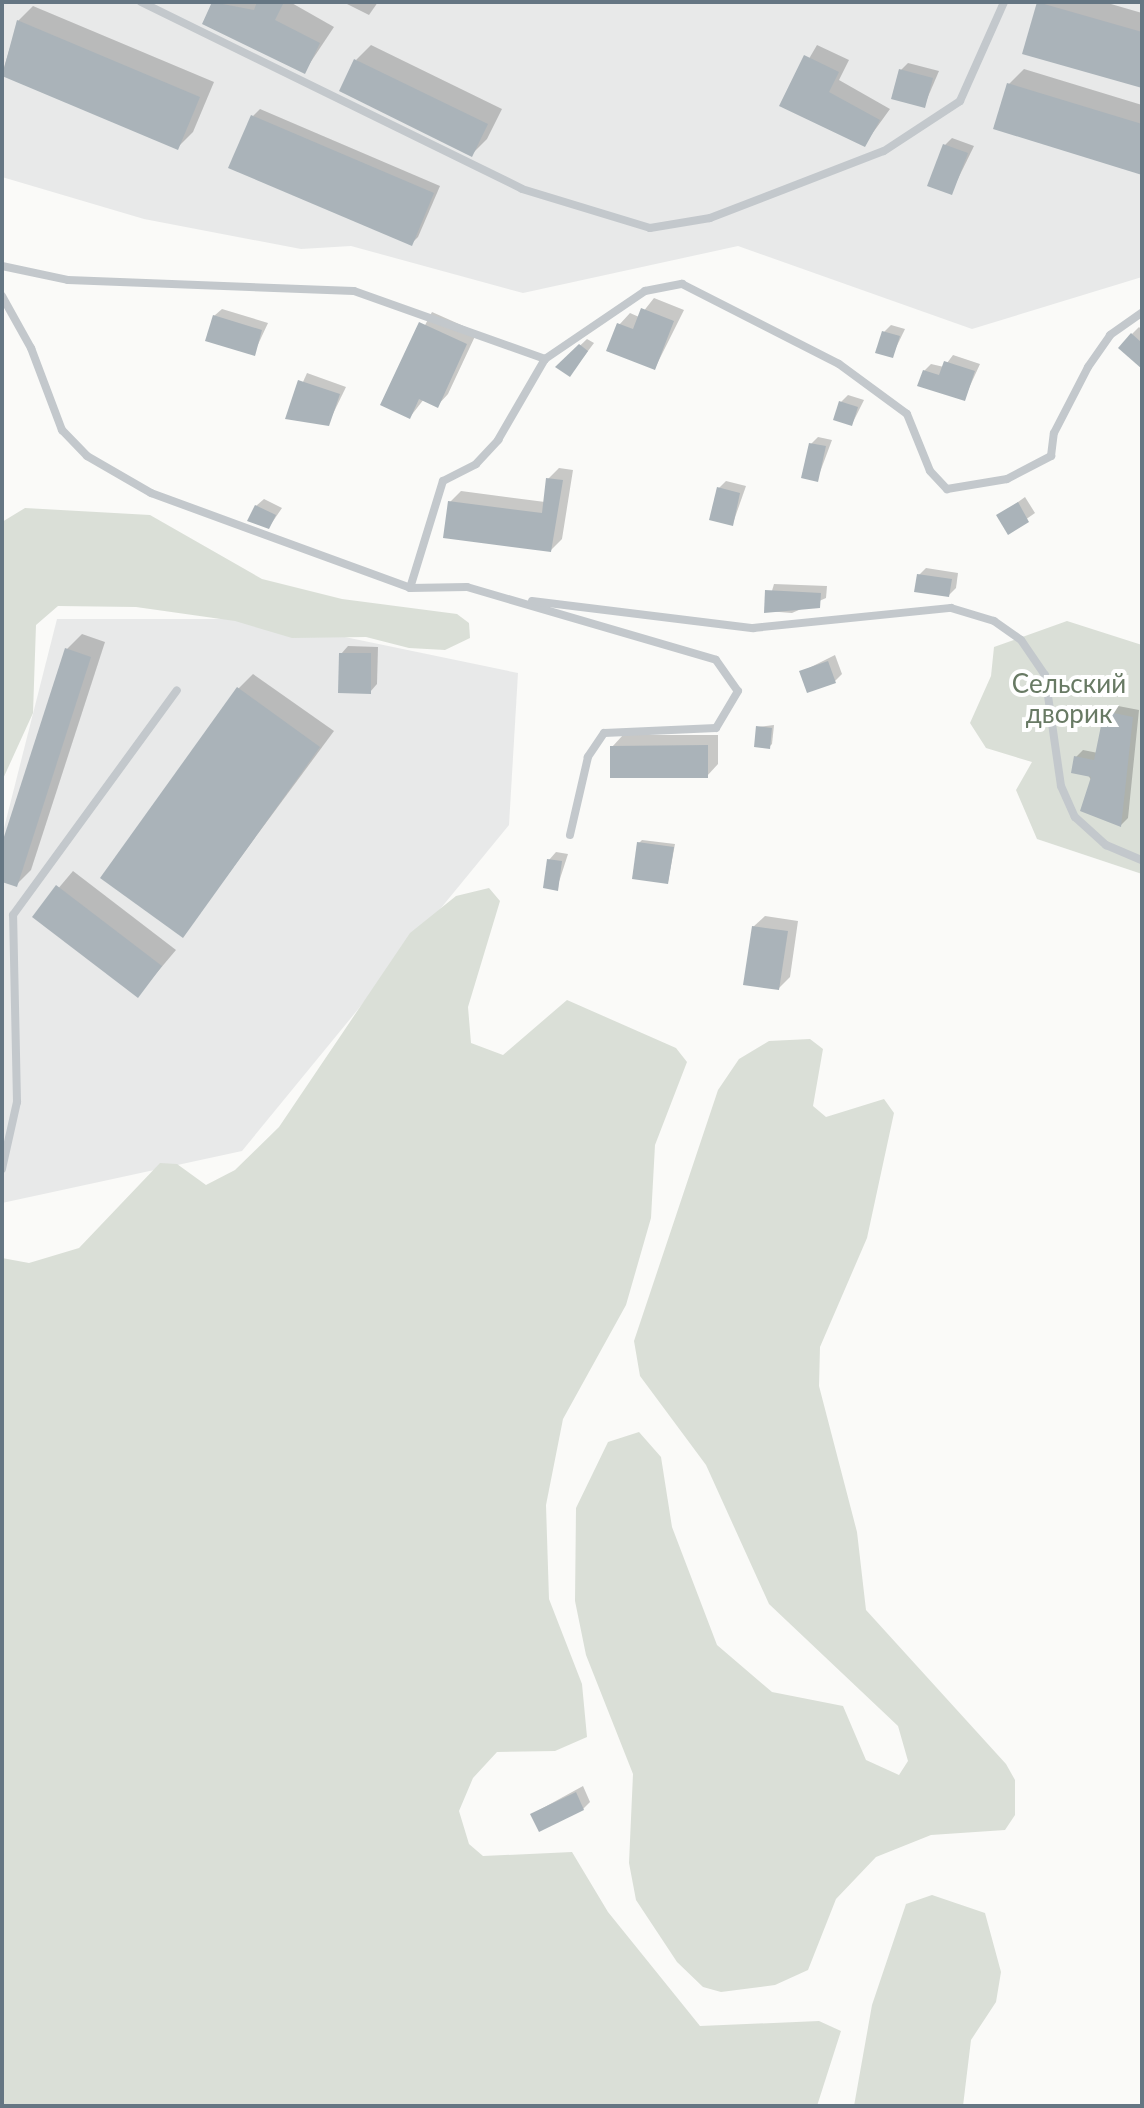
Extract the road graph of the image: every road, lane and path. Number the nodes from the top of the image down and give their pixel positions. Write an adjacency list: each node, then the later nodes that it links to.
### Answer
1 (141, 2): 2 (lane)
2 (1004, 2)
3 (2, 266): 6 (lane)
4 (2, 296): 7 (lane)
5 (1142, 313): 6 (lane)
6 (545, 359): 7 (lane)
7 (410, 588): 8 (lane)
8 (519, 601): 10 (lane); 11 (lane)
9 (177, 690): 12 (lane)
10 (570, 835)
11 (1142, 860)
12 (2, 1169)

